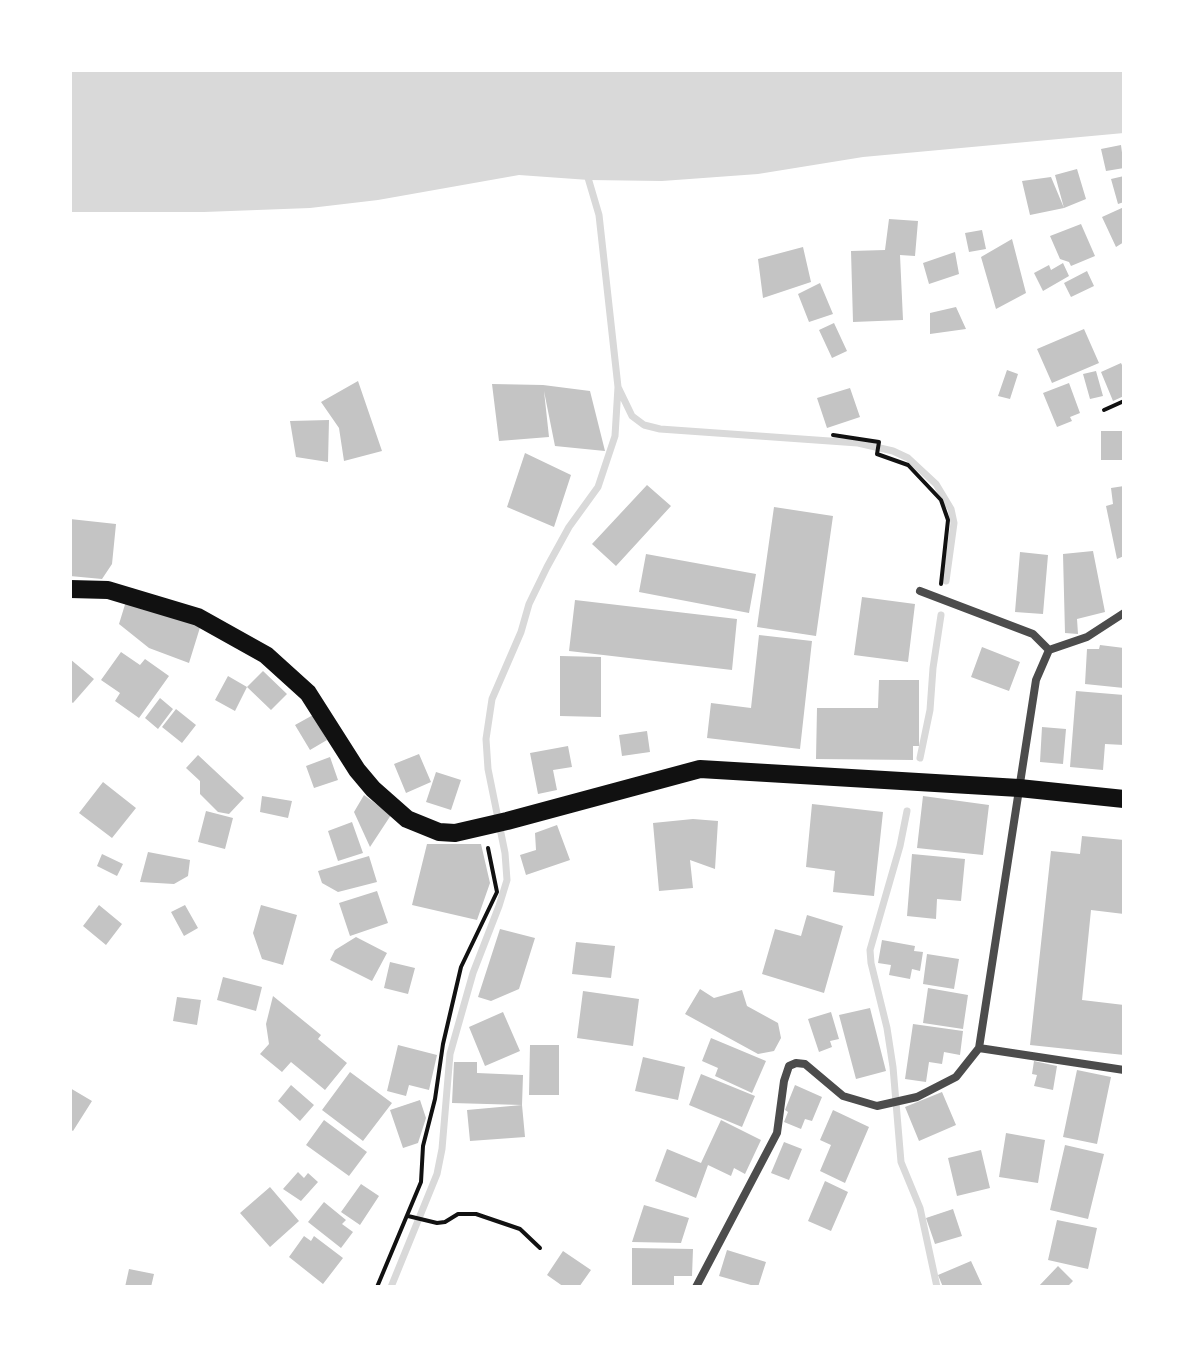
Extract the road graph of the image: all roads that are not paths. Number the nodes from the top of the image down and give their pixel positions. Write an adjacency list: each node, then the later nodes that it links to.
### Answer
1 (70, 589): 5 (highway)
2 (920, 591): 4 (street)
3 (1124, 613): 4 (street)
4 (1049, 650): 5 (street)
5 (1019, 788): 6 (highway); 7 (street)
6 (1124, 799)
7 (979, 1048): 8 (street); 9 (street)
8 (1124, 1070)
9 (696, 1287)

